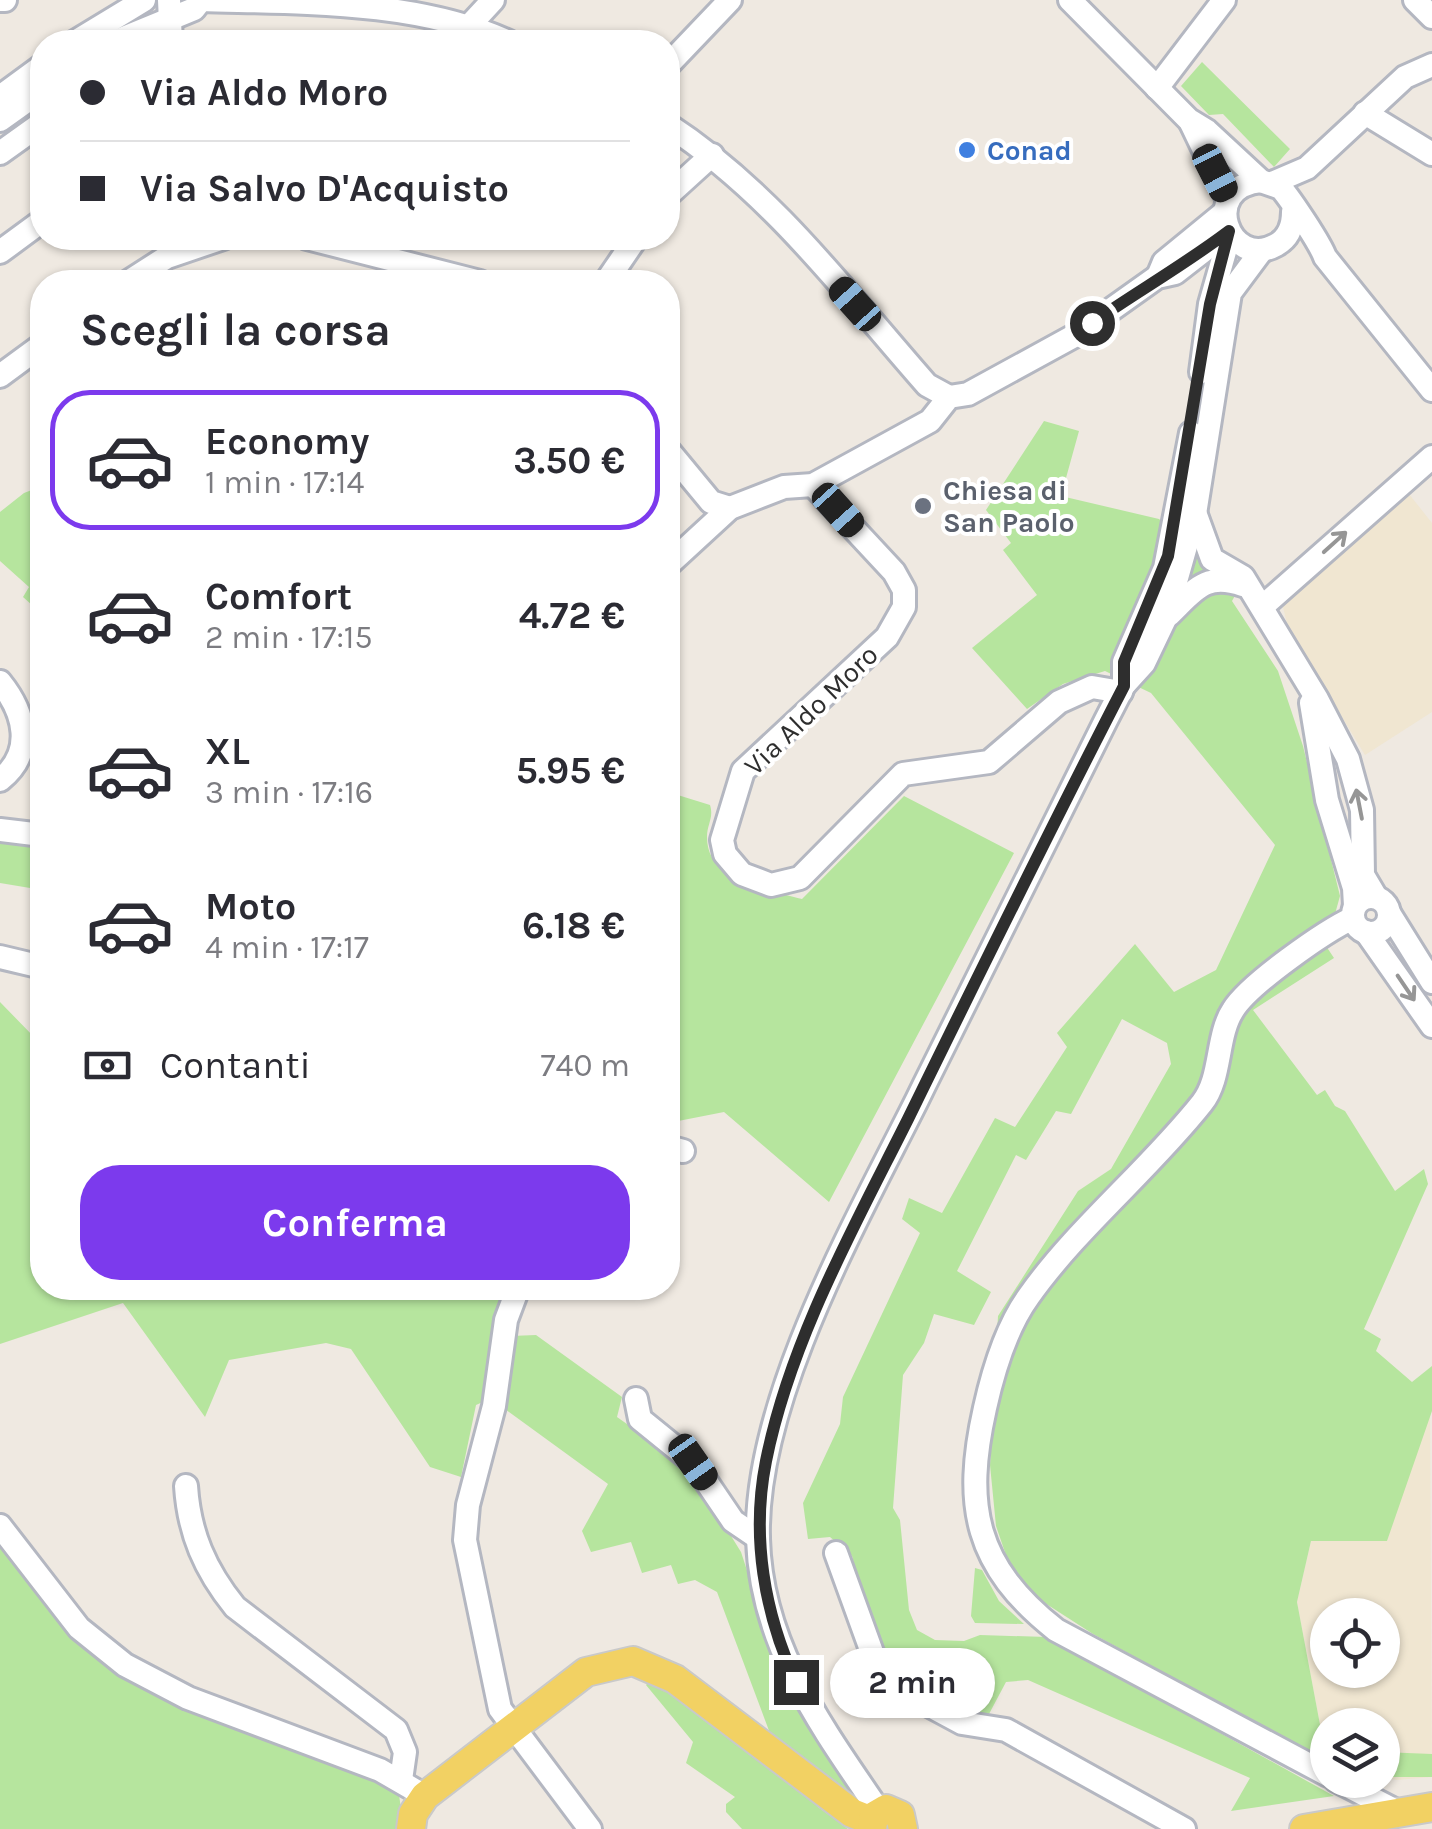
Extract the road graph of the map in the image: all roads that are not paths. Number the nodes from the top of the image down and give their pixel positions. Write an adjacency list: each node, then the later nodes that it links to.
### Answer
1 (144, 0): 10 (street)
2 (494, 0): 9 (street)
3 (730, 0): 13 (street)
4 (1070, 0): 16 (street)
5 (1224, 0): 16 (street)
6 (1415, 0): 8 (street)
7 (182, 14): 9 (street); 11 (street)
8 (1432, 17)
9 (469, 26): 12 (street)
10 (94, 30)
11 (143, 30)
12 (479, 30)
13 (680, 52)
14 (1432, 65): 19 (street)
15 (30, 75): 17 (street)
16 (1157, 88): 21 (street)
17 (0, 96)
18 (30, 99): 20 (street)
19 (1365, 113): 25 (street); 27 (street)
20 (0, 120)
21 (1189, 120): 28 (street); 31 (street)
22 (30, 132): 24 (street)
23 (680, 133): 26 (street)
24 (0, 153)
25 (1432, 154)
26 (712, 155): 29 (street); 43 (street)
27 (1307, 168): 28 (street); 30 (street)
28 (1266, 182): 30 (street); 31 (street)
29 (680, 184)
30 (1293, 208): 34 (street); 37 (street)
31 (1228, 219): 34 (street); 43 (street); 50 (street)
32 (30, 229): 33 (street)
33 (2, 246)
34 (1272, 246): 37 (street); 48 (street)
35 (188, 250): 38 (street)
36 (354, 250): 39 (street)
37 (1326, 257): 42 (street)
38 (147, 270)
39 (433, 270)
40 (30, 354): 41 (street)
41 (0, 376)
42 (1432, 390)
43 (949, 397): 46 (street)
44 (1432, 457): 52 (street, one-way to 44)
45 (680, 465): 47 (street)
46 (813, 485): 47 (street); 55 (street, Via Aldo Moro)
47 (730, 508): 49 (street)
48 (1195, 514): 50 (street); 51 (street)
49 (680, 554)
50 (1176, 558): 51 (street); 53 (street); 55 (street)
51 (1216, 568): 52 (street); 53 (street)
52 (1255, 597): 59 (street)
53 (1166, 617): 55 (street)
54 (0, 682): 56 (street)
55 (1123, 689): 68 (street)
56 (0, 780)
57 (0, 830): 58 (street)
58 (30, 834)
59 (1368, 913): 62 (street); 63 (street, one-way to 63); 71 (street)
60 (0, 957): 61 (street)
61 (30, 964)
62 (1432, 982)
63 (1432, 1026)
64 (514, 1300): 70 (street)
65 (636, 1398): 68 (street)
66 (186, 1486): 72 (street)
67 (0, 1526): 72 (street)
68 (758, 1538): 77 (street)
69 (836, 1552): 80 (street)
70 (512, 1728): 73 (main road); 77 (main road); 79 (street)
71 (1310, 1765)
72 (400, 1780): 73 (street)
73 (426, 1796): 78 (main road)
74 (1371, 1798): 76 (street)
75 (1432, 1808): 76 (main road)
76 (1400, 1813): 81 (main road)
77 (890, 1824)
78 (411, 1829)
79 (590, 1829)
80 (1184, 1829)
81 (1304, 1829)

